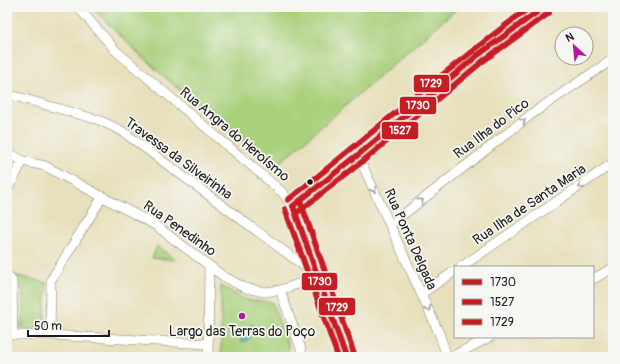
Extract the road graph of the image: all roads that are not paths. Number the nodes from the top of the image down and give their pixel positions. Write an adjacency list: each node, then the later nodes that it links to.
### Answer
1 (78, 7): 11 (street, Rua Angra do Heroísmo)
2 (544, 7): 6 (street)
3 (613, 59): 12 (street, Rua Ilha do Pico, one-way to 3)
4 (7, 94): 18 (street, Travessa da Silveirinha)
5 (7, 152): 7 (street, Rua Penedinho)
6 (358, 155): 11 (street); 12 (street, Rua Ponta Delgada, one-way to 12)
7 (23, 161): 9 (street); 10 (street, Rua Penedinho)
8 (613, 163): 14 (street, Rua Ilha de Santa Maria, one-way to 14)
9 (7, 190)
10 (103, 196): 13 (street, Rua Penedinho); 22 (street)
11 (293, 206): 18 (street, Rua Angra do Heroísmo)
12 (390, 225): 21 (street, Rua Ponta Delgada)
13 (209, 266): 20 (street, Rua Penedinho); 24 (street)
14 (463, 266)
15 (613, 268): 19 (street)
16 (454, 272): 21 (street)
17 (7, 275): 22 (street)
18 (319, 278): 20 (street, Rua Penedinho); 27 (street, Rua Angra do Heroísmo)
19 (594, 278)
20 (280, 290): 26 (street)
21 (421, 294): 28 (street, Rua Ponta Delgada, one-way to 28)
22 (50, 335): 24 (street)
23 (488, 338): 29 (street)
24 (208, 344): 25 (street)
25 (208, 357)
26 (301, 357)
27 (346, 357)
28 (447, 357)
29 (451, 357)

